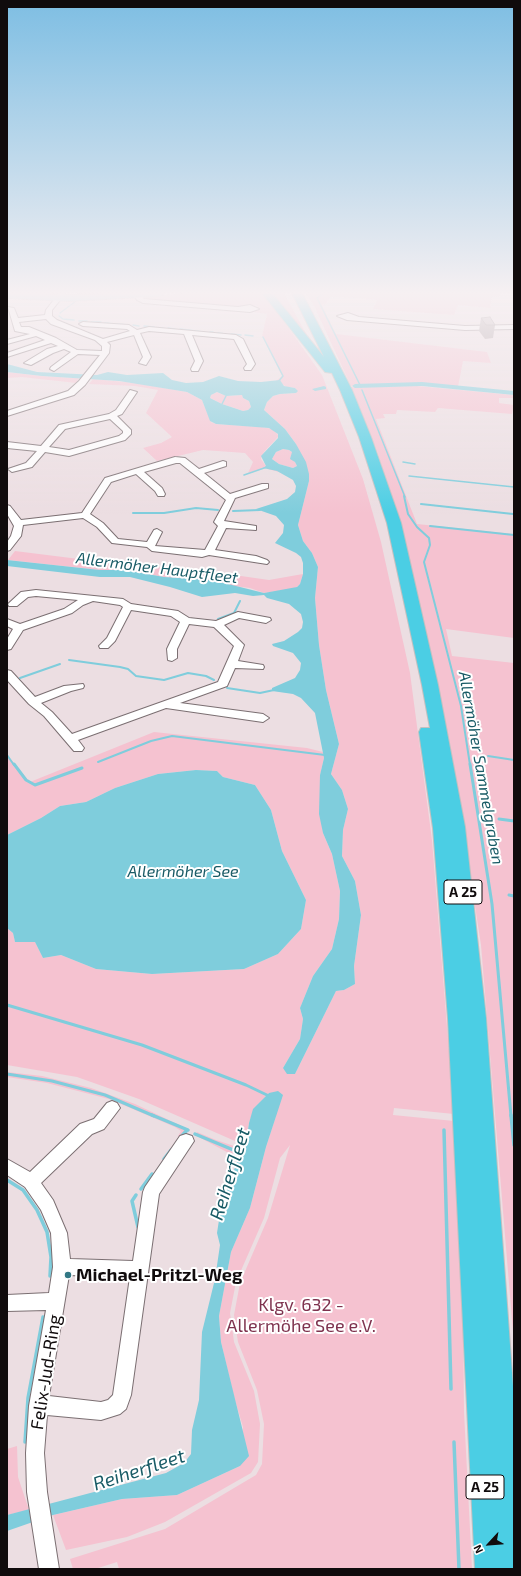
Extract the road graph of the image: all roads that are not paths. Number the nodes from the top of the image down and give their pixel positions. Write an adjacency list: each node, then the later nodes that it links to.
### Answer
1 (57, 367): 7 (street)
2 (95, 367): 12 (street)
3 (197, 367): 8 (street)
4 (326, 367): 9 (highway)
5 (327, 367): 9 (highway, A 25)
6 (331, 367): 10 (highway, A 25)
7 (54, 369)
8 (195, 370)
9 (329, 370): 10 (highway, A 25)
10 (340, 387): 65 (highway, A 25); 66 (highway, A 25)
11 (133, 392): 13 (street)
12 (7, 414)
13 (112, 416): 15 (street); 15 (street)
14 (7, 445): 15 (street)
15 (43, 449): 17 (street)
16 (223, 464): 19 (street)
17 (12, 469)
18 (137, 471): 19 (street); 20 (street); 21 (street)
19 (198, 472): 24 (street)
20 (119, 477): 21 (street); 26 (street)
21 (146, 479): 23 (street)
22 (265, 486): 24 (street)
23 (161, 494)
24 (230, 497): 28 (street)
25 (7, 508): 27 (street)
26 (85, 515): 27 (street); 31 (street)
27 (18, 523): 32 (street)
28 (223, 524): 29 (street); 33 (street)
29 (253, 528)
30 (158, 532): 31 (street)
31 (150, 546): 33 (street)
32 (7, 548)
33 (209, 552): 34 (street)
34 (264, 562)
35 (92, 598): 36 (street); 37 (street); 42 (street)
36 (13, 604)
37 (128, 607): 38 (street); 43 (street)
38 (186, 620): 41 (street); 45 (street)
39 (266, 620): 41 (street)
40 (7, 622): 42 (street)
41 (217, 624): 46 (street)
42 (19, 628): 44 (street)
43 (104, 646)
44 (7, 647)
45 (172, 658)
46 (232, 664): 47 (street); 51 (street)
47 (259, 667)
48 (7, 673): 50 (street)
49 (79, 686): 50 (street)
50 (33, 702): 53 (street)
51 (165, 705): 52 (street); 53 (street)
52 (263, 718)
53 (70, 739): 54 (street)
54 (78, 748)
55 (112, 1108): 58 (street)
56 (186, 1141): 60 (street)
57 (7, 1166): 58 (street, Felix-Jud-Ring)
58 (31, 1182): 59 (street, Felix-Jud-Ring)
59 (62, 1266): 60 (street); 61 (street, Felix-Jud-Ring)
60 (140, 1269): 63 (street)
61 (57, 1301): 62 (street); 63 (street, Felix-Jud-Ring)
62 (7, 1303)
63 (38, 1406): 64 (street, Felix-Jud-Ring)
64 (49, 1569)
65 (489, 1569)
66 (512, 1569)

